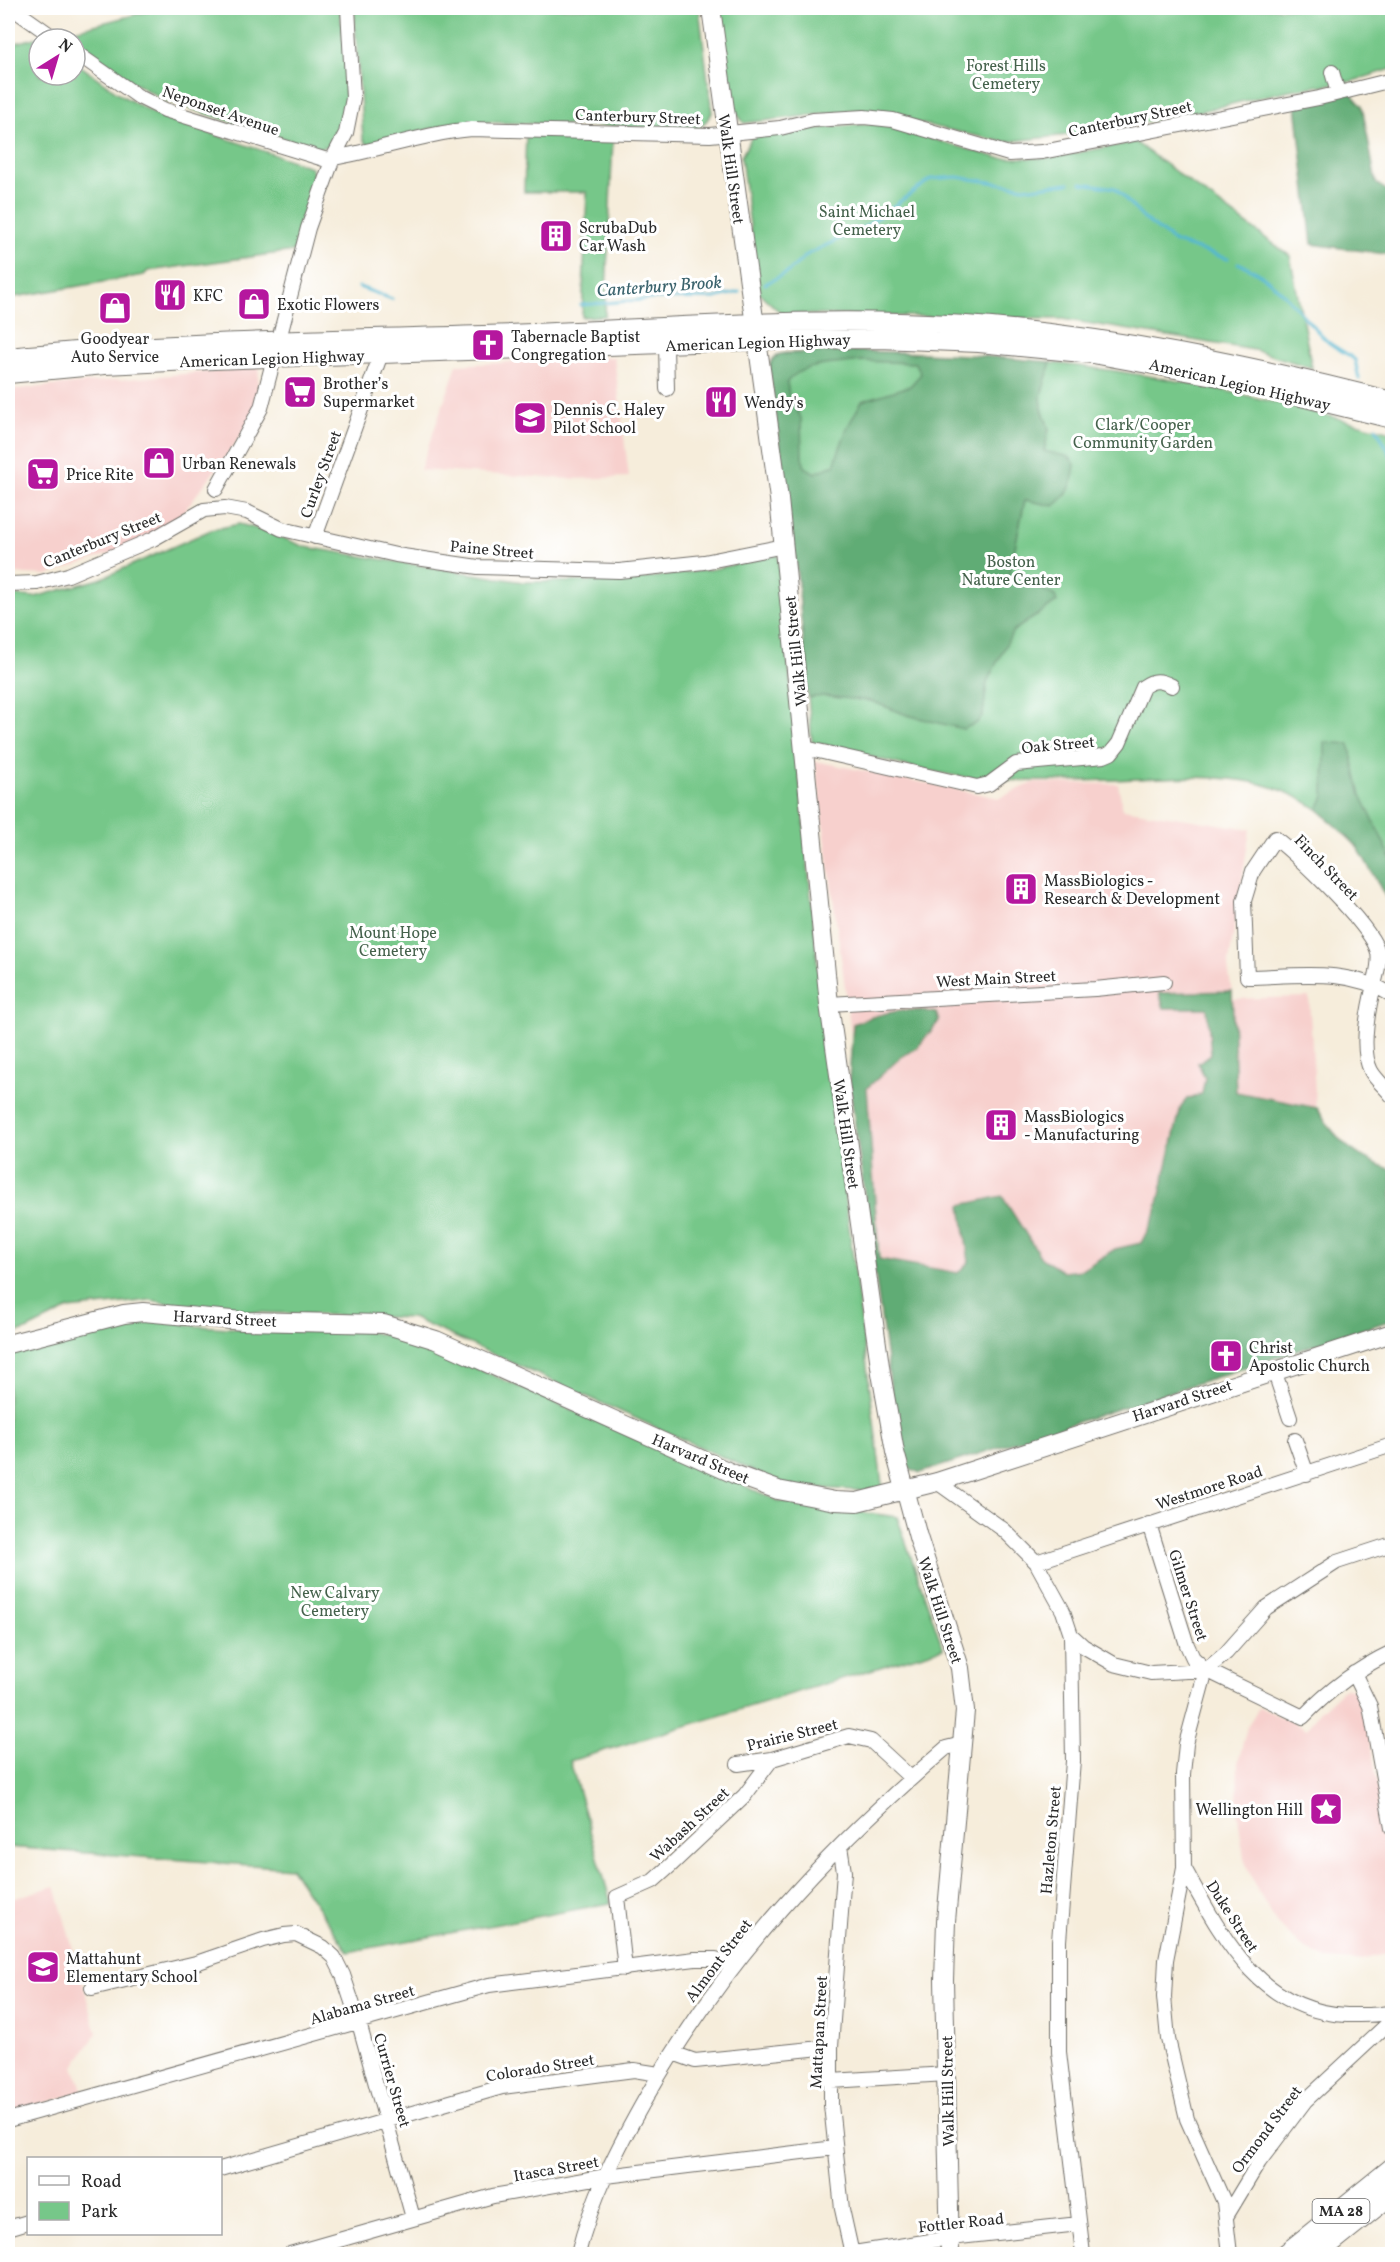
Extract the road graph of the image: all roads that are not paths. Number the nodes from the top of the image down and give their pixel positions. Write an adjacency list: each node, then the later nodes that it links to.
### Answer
1 (12, 8): 4 (street)
2 (348, 8): 10 (street)
3 (711, 8): 9 (main road, Walk Hill Street)
4 (39, 27)
5 (87, 61): 10 (street, Neponset Avenue)
6 (1332, 72): 8 (street)
7 (1392, 80): 8 (street, Canterbury Street)
8 (1338, 93): 9 (street, Canterbury Street)
9 (727, 134): 10 (street, Canterbury Street); 11 (main road, Walk Hill Street)
10 (333, 158): 13 (street)
11 (755, 332): 12 (main road, American Legion Highway); 13 (main road, American Legion Highway); 18 (main road, American Legion Highway); 19 (main road, American Legion Highway); 23 (main road, Walk Hill Street)
12 (666, 344): 14 (main road, American Legion Highway); 17 (street)
13 (278, 350): 14 (main road, American Legion Highway); 15 (main road, American Legion Highway); 16 (main road, American Legion Highway); 20 (street)
14 (381, 354): 22 (street, Curley Street)
15 (8, 357)
16 (8, 375)
17 (667, 388)
18 (1392, 401)
19 (1392, 419)
20 (216, 489)
21 (204, 510): 22 (street, Paine Street); 24 (street, Canterbury Street)
22 (315, 537): 23 (street, Paine Street)
23 (784, 546): 26 (main road, Walk Hill Street)
24 (8, 584)
25 (1172, 686): 26 (street, Oak Street)
26 (805, 748): 30 (main road, Walk Hill Street)
27 (1164, 982): 30 (street, West Main Street)
28 (1374, 985): 28 (street, Finch Street); 29 (street); 31 (street, Finch Street)
29 (1392, 995)
30 (830, 1004): 40 (main road, Walk Hill Street)
31 (1392, 1096)
32 (1392, 1333): 34 (main road, Harvard Street)
33 (8, 1344): 40 (main road, Harvard Street)
34 (1274, 1370): 35 (street); 39 (main road, Harvard Street)
35 (1290, 1418)
36 (1295, 1440): 38 (street)
37 (1392, 1445): 38 (street, Westmore Road)
38 (1307, 1474): 41 (street, Westmore Road)
39 (937, 1482): 40 (main road, Harvard Street); 43 (street, Hazleton Street)
40 (906, 1489): 48 (main road, Walk Hill Street)
41 (1149, 1524): 43 (street, Westmore Road); 46 (street, Gilmer Street)
42 (1392, 1544): 46 (street)
43 (1036, 1562): 44 (street, Hazleton Street)
44 (1071, 1635): 46 (street); 76 (street, Hazleton Street)
45 (1392, 1652): 47 (street)
46 (1206, 1670): 47 (street); 54 (street)
47 (1354, 1673): 52 (street)
48 (962, 1744): 51 (street, Almont Street); 64 (main road, Walk Hill Street)
49 (772, 1759): 50 (street, Prairie Street); 51 (street, Prairie Street); 56 (street, Wabash Street)
50 (738, 1764)
51 (912, 1778): 53 (street, Almont Street)
52 (1392, 1828)
53 (840, 1846): 55 (street, Almont Street); 61 (street, Mattapan Street)
54 (1184, 1868): 58 (street, Duke Street); 73 (street)
55 (733, 1965): 56 (street, Alabama Street); 62 (street, Almont Street)
56 (625, 1969): 60 (street, Alabama Street)
57 (92, 1988): 60 (street, Currier Street)
58 (1392, 2012)
59 (1392, 2020): 73 (street, Ormond Street)
60 (359, 2023): 66 (street, Alabama Street); 67 (street, Currier Street)
61 (831, 2047): 62 (street); 65 (street, Mattapan Street)
62 (673, 2053): 63 (street, Almont Street)
63 (659, 2074): 67 (street, Colorado Street); 71 (street, Almont Street)
64 (947, 2074): 65 (street); 78 (main road, Walk Hill Street)
65 (831, 2081): 68 (street, Mattapan Street)
66 (8, 2120)
67 (388, 2121): 69 (street, Colorado Street); 74 (street, Currier Street)
68 (835, 2148): 71 (street, Itasca Street); 83 (street, Mattapan Street)
69 (222, 2168)
70 (1392, 2169): 86 (highway, MA 28)
71 (606, 2176): 74 (street, Itasca Street); 81 (street, Almont Street)
72 (1392, 2193): 79 (highway, MA 28)
73 (1227, 2215): 85 (street)
74 (413, 2218): 80 (street, Itasca Street)
75 (27, 2222): 77 (street)
76 (1079, 2224): 78 (street, Fottler Road); 84 (street, Hazleton Street)
77 (8, 2228)
78 (950, 2246): 83 (street, Fottler Road)
79 (1335, 2248): 87 (highway, MA 28)
80 (290, 2254)
81 (578, 2254)
82 (847, 2254): 83 (street, Fottler Road)
83 (852, 2254)
84 (1083, 2254)
85 (1230, 2254)
86 (1287, 2254)
87 (1316, 2254)

